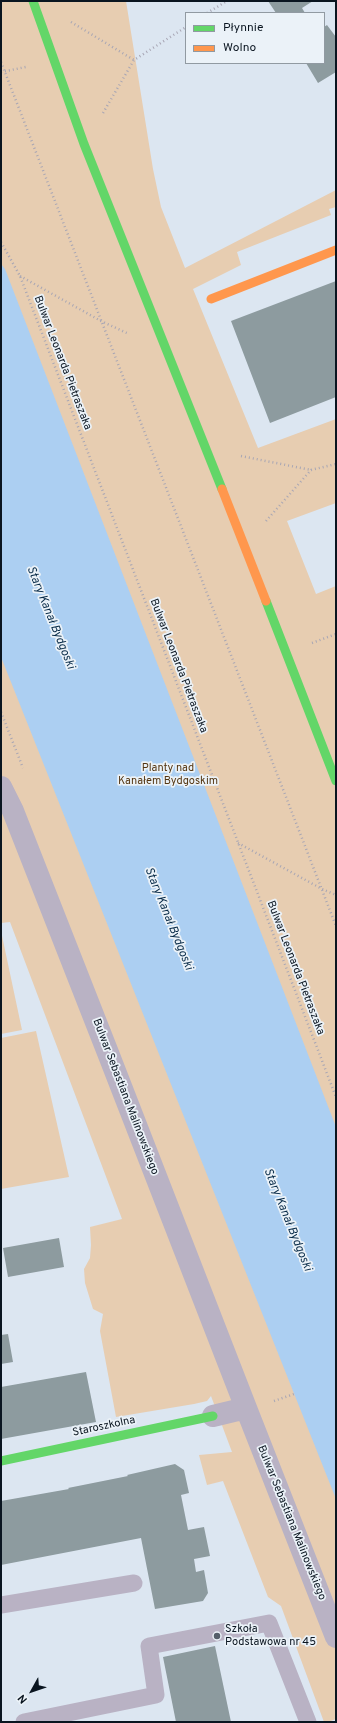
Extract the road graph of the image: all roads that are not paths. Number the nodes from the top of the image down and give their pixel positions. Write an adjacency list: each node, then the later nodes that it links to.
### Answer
1 (33, 1): 4 (street)
2 (336, 250): 3 (street)
3 (211, 299)
4 (336, 781)
5 (1, 787): 6 (street, Bulwar Sebastiana Malinowskiego)
6 (246, 1408): 7 (street); 11 (street, Bulwar Sebastiana Malinowskiego)
7 (213, 1416): 8 (street, Staroszkolna)
8 (1, 1461)
9 (134, 1583): 10 (lane)
10 (1, 1605)
11 (336, 1637)
12 (24, 1722): 13 (lane)
13 (308, 1722)

